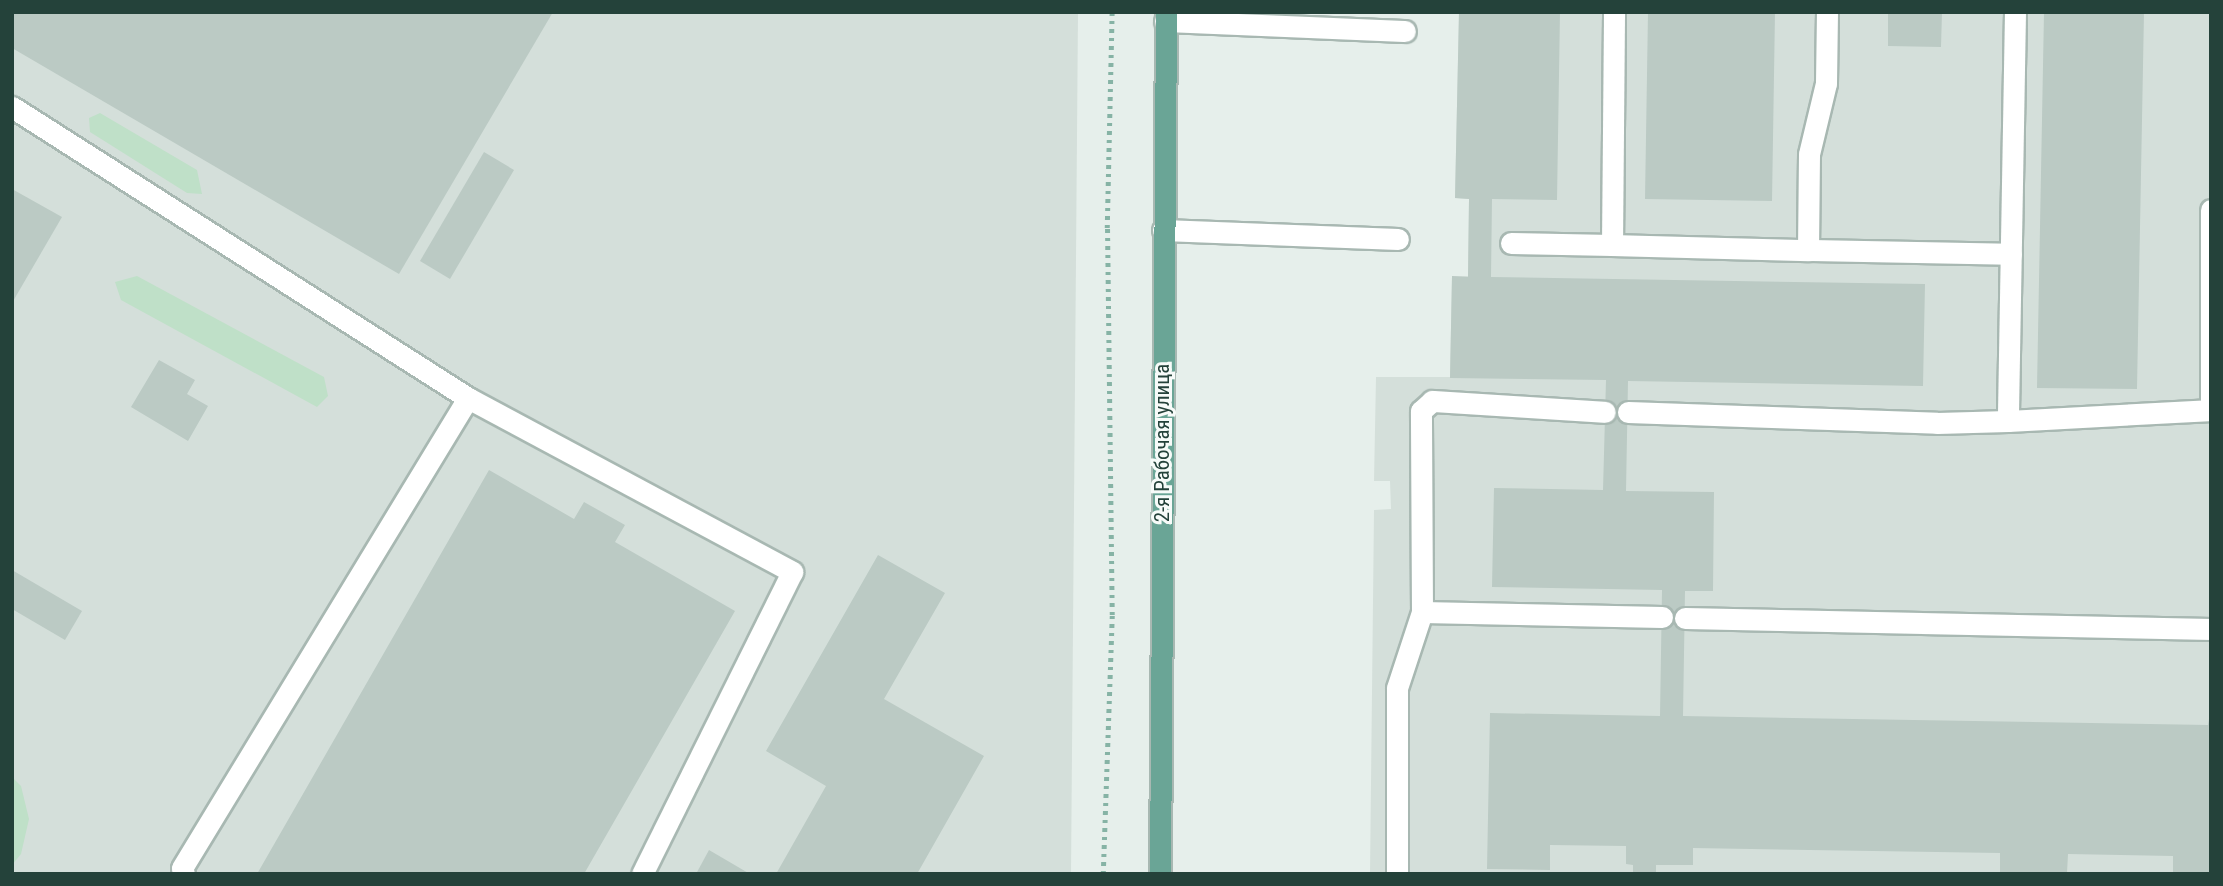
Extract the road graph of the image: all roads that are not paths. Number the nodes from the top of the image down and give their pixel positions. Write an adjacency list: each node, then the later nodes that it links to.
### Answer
1 (1614, 12): 11 (lane)
2 (1827, 12): 12 (lane)
3 (2015, 12): 13 (lane)
4 (1166, 17): 5 (lane); 8 (main road, 2-я Рабочая улица)
5 (1405, 31)
6 (12, 107): 14 (lane)
7 (2211, 210): 15 (lane)
8 (1163, 230): 9 (lane); 25 (main road, 2-я Рабочая улица)
9 (1398, 239)
10 (1511, 243): 11 (lane)
11 (1612, 245): 12 (lane)
12 (1808, 250): 13 (lane)
13 (2011, 254): 18 (lane)
14 (468, 398): 23 (lane); 24 (lane)
15 (2209, 410): 18 (lane)
16 (1605, 412): 19 (lane)
17 (1628, 412): 18 (lane)
18 (2008, 421)
19 (1422, 612): 20 (lane); 26 (lane)
20 (1662, 617)
21 (1685, 618): 22 (lane)
22 (2211, 629)
23 (184, 874)
24 (642, 874)
25 (1160, 874)
26 (1397, 874)

